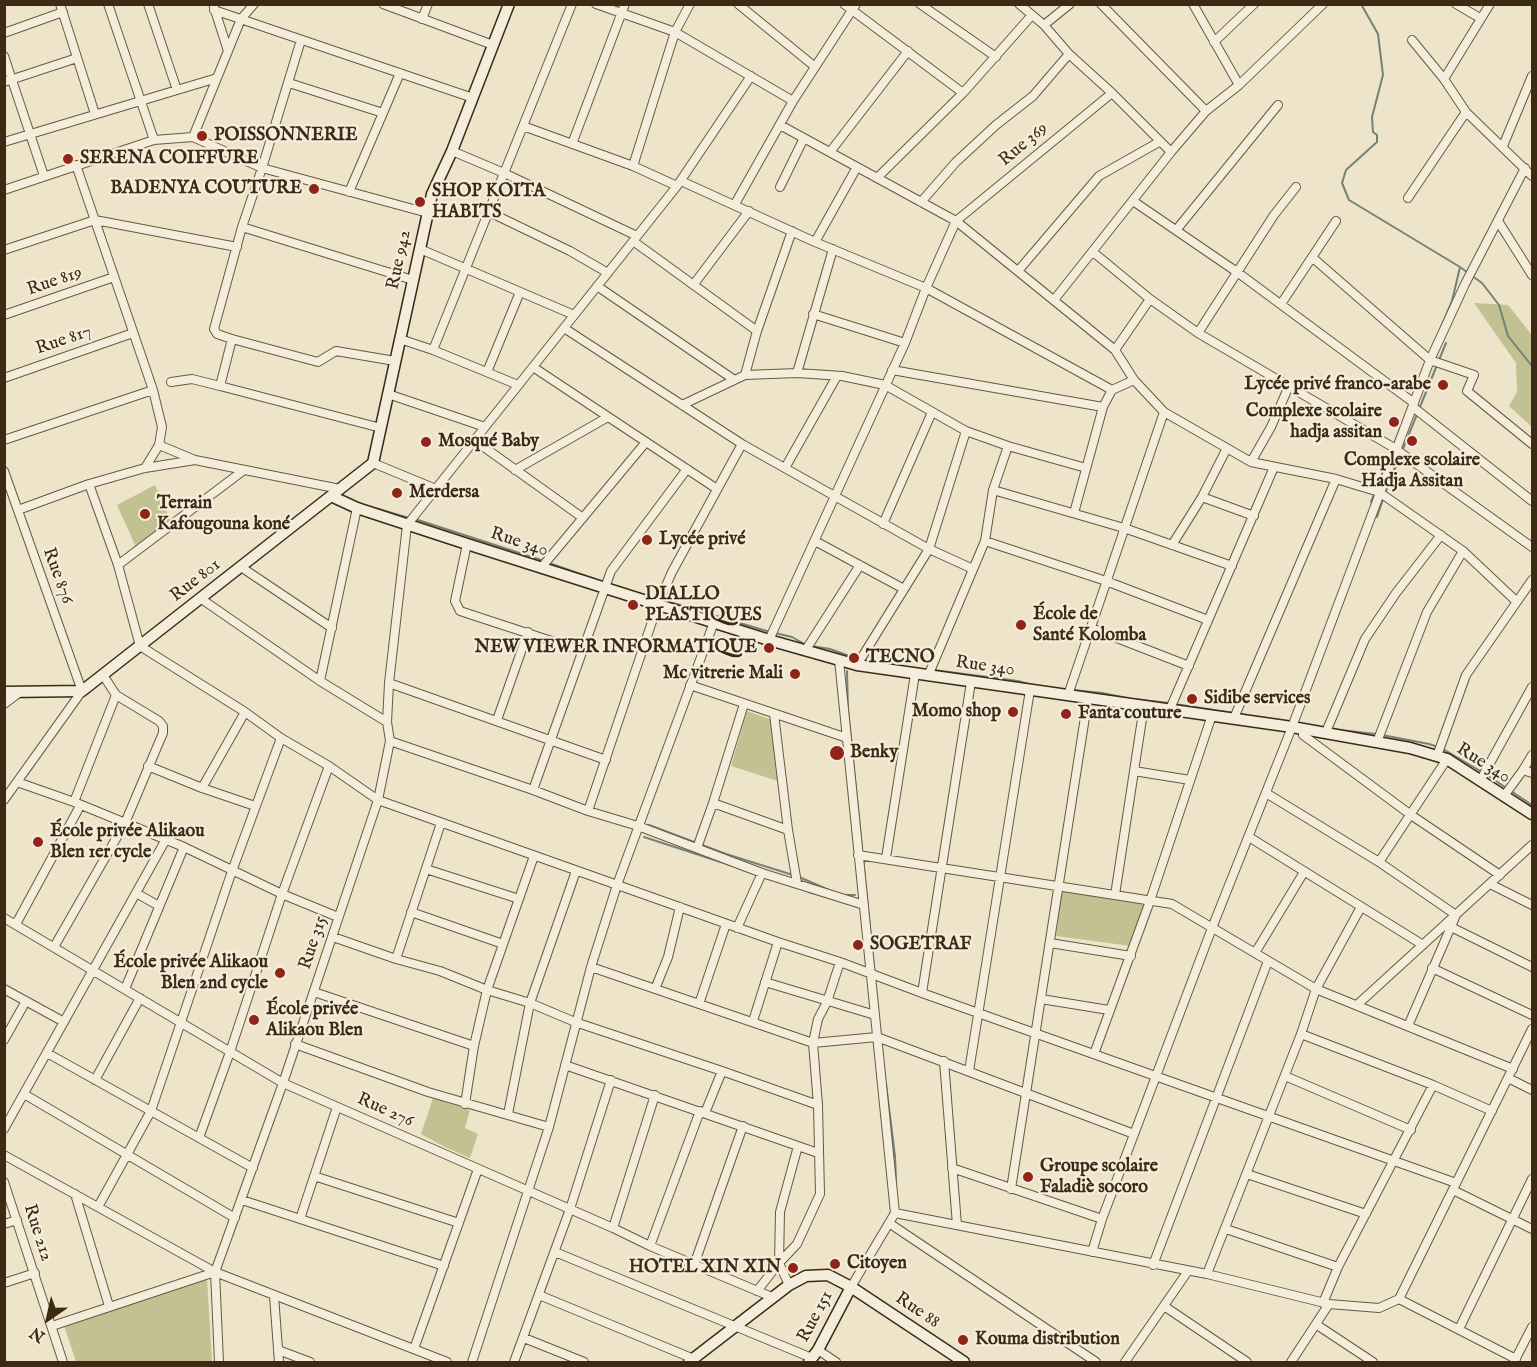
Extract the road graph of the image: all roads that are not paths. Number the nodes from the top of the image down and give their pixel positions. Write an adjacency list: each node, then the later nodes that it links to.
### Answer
1 (108, 4): 56 (street)
2 (148, 4): 52 (street)
3 (254, 4): 28 (street)
4 (383, 4): 29 (street)
5 (428, 4): 29 (street)
6 (509, 4): 36 (street, Rue 942)
7 (572, 4): 64 (street)
8 (596, 4): 25 (street)
9 (626, 4): 25 (street)
10 (690, 4): 31 (street)
11 (738, 4): 43 (street)
12 (844, 4): 24 (street)
13 (920, 4): 41 (street)
14 (1018, 4): 26 (street)
15 (1070, 4): 30 (street)
16 (1101, 4): 59 (street)
17 (1193, 4): 35 (street)
18 (1254, 4): 35 (street)
19 (1323, 4): 51 (street)
20 (1456, 4): 27 (street)
21 (1490, 4): 27 (street)
22 (214, 7): 28 (street); 37 (street)
23 (62, 8): 32 (street); 42 (street)
24 (853, 8): 38 (street); 43 (street)
25 (621, 14): 31 (street); 71 (street)
26 (1032, 15): 30 (street); 41 (street)
27 (1480, 18): 48 (street)
28 (241, 19): 33 (street); 37 (street)
29 (422, 19): 36 (street)
30 (1044, 25): 39 (street)
31 (675, 32): 45 (street); 77 (street)
32 (4, 33)
33 (301, 39): 44 (street); 50 (street)
34 (1412, 40): 48 (street)
35 (1214, 42): 51 (street)
36 (493, 45): 55 (street, Rue 942)
37 (228, 51): 47 (street)
38 (908, 51): 53 (street); 74 (street)
39 (1069, 54): 54 (street); 92 (street)
40 (4, 56): 49 (street)
41 (996, 57): 53 (street)
42 (77, 58): 49 (street); 62 (street)
43 (814, 66): 57 (street)
44 (400, 73): 55 (street); 61 (street)
45 (750, 76): 57 (street); 85 (street)
46 (1533, 76): 72 (street)
47 (217, 78): 52 (street); 66 (street)
48 (1444, 79): 60 (street)
49 (8, 81): 65 (street)
50 (289, 83): 61 (street); 79 (street)
51 (1239, 85): 59 (street)
52 (177, 90): 56 (street)
53 (963, 93): 84 (street)
54 (1112, 93): 70 (street); 98 (street, Rue 369)
55 (473, 98): 73 (street, Rue 942)
56 (141, 101): 62 (street); 68 (street)
57 (793, 101): 63 (street)
58 (1278, 105): 102 (street)
59 (1206, 111): 75 (street)
60 (1466, 112): 72 (street); 90 (street)
61 (383, 113): 89 (street)
62 (95, 114): 65 (street)
63 (780, 124): 67 (street); 93 (street)
64 (523, 126): 71 (street); 81 (street)
65 (30, 134): 69 (street); 82 (street)
66 (193, 137): 68 (street); 79 (street)
67 (804, 138): 74 (street); 86 (street)
68 (154, 140): 76 (street)
69 (4, 142)
70 (1159, 142): 75 (street); 113 (street)
71 (572, 144): 77 (street)
72 (1503, 146): 80 (street)
73 (452, 151): 81 (street); 96 (street, Rue 942)
74 (830, 152): 78 (street)
75 (1171, 152): 91 (street)
76 (76, 165): 82 (street); 97 (street)
77 (633, 166): 85 (street)
78 (857, 167): 84 (street); 105 (street)
79 (262, 168): 89 (street); 101 (street)
80 (1525, 168): 83 (street); 100 (street)
81 (504, 173): 95 (street); 104 (street)
82 (44, 176): 88 (street)
83 (1533, 176)
84 (877, 178): 92 (street)
85 (679, 183): 93 (street); 104 (street)
86 (780, 187)
87 (1296, 187): 114 (street)
88 (4, 190)
89 (349, 192): 96 (street)
90 (1407, 198)
91 (1133, 201): 102 (street); 110 (street)
92 (921, 202): 98 (street)
93 (735, 204): 94 (street)
94 (749, 211): 103 (street); 119 (street)
95 (489, 212): 112 (street); 115 (street)
96 (428, 213): 107 (street, Rue 942)
97 (95, 220): 106 (street); 109 (street); 117 (street)
98 (956, 221): 113 (street); 121 (street)
99 (1336, 221): 111 (street)
100 (1498, 221): 116 (street); 138 (street)
101 (242, 227): 106 (street); 118 (street)
102 (1177, 229): 114 (street)
103 (792, 231): 105 (street); 130 (street)
104 (635, 238): 115 (street); 119 (street)
105 (814, 242): 108 (street)
106 (237, 247): 133 (street)
107 (420, 249): 112 (street); 118 (street, Rue 942)
108 (832, 249): 121 (street); 126 (street)
109 (4, 250)
110 (1093, 252): 123 (street); 124 (street)
111 (1313, 258): 125 (street); 138 (street)
112 (466, 269): 122 (street); 136 (street)
113 (1018, 271): 124 (street)
114 (1237, 272): 125 (street); 132 (street)
115 (608, 273): 120 (street)
116 (1533, 275)
117 (114, 277): 127 (street, Rue 819); 131 (street)
118 (413, 280): 134 (street, Rue 942)
119 (694, 284): 130 (street)
120 (597, 286): 128 (street); 147 (street)
121 (926, 288): 135 (street); 155 (street)
122 (520, 292): 128 (street); 142 (street)
123 (1150, 299): 132 (street); 137 (street)
124 (1054, 300): 137 (street)
125 (1281, 304): 158 (street)
126 (813, 314): 135 (street); 143 (street)
127 (4, 315)
128 (574, 315): 129 (street)
129 (564, 328): 140 (street); 157 (street)
130 (757, 331): 144 (street)
131 (133, 333): 146 (street, Rue 817); 154 (street)
132 (1198, 333): 153 (street)
133 (232, 339): 139 (street); 151 (street)
134 (400, 339): 136 (street); 139 (street, Rue 942)
135 (904, 343): 141 (street)
136 (433, 350): 142 (street)
137 (1115, 350): 148 (street)
138 (1430, 360): 158 (street); 170 (street)
139 (395, 361): 156 (street, Rue 942)
140 (533, 367): 152 (street); 162 (street)
141 (892, 370): 150 (street); 159 (street)
142 (487, 372): 152 (street)
143 (797, 373): 144 (street); 145 (street)
144 (745, 375): 147 (street)
145 (837, 376): 150 (street); 180 (street)
146 (4, 378)
147 (732, 379): 157 (street)
148 (1134, 380): 155 (street); 161 (street)
149 (171, 382): 151 (street)
150 (885, 385): 160 (street); 194 (street)
151 (219, 386): 164 (street)
152 (518, 386): 163 (street)
153 (1289, 386): 174 (street); 176 (street)
154 (153, 390): 166 (street); 171 (street)
155 (1112, 390): 159 (street)
156 (388, 394): 163 (street); 164 (street, Rue 942)
157 (682, 405): 169 (street)
158 (1414, 405): 174 (street); 196 (street)
159 (1103, 407): 181 (street)
160 (932, 412): 165 (street); 202 (street)
161 (1164, 412): 173 (street); 204 (street)
162 (608, 417): 168 (street); 184 (street)
163 (485, 427): 167 (street)
164 (381, 428): 177 (street, Rue 942)
165 (966, 431): 172 (street); 211 (street)
166 (4, 440)
167 (474, 440): 184 (street); 188 (street)
168 (646, 442): 182 (street); 201 (street)
169 (742, 444): 180 (street); 189 (street)
170 (1533, 444)
171 (159, 445): 175 (street); 179 (street)
172 (1008, 446): 181 (street); 190 (street)
173 (1227, 448): 176 (street); 195 (street)
174 (1396, 449): 193 (street); 210 (street)
175 (195, 460): 179 (street); 183 (street)
176 (1251, 462): 178 (street)
177 (373, 463): 188 (street); 192 (street, Rue 801)
178 (1274, 467): 186 (street); 200 (street)
179 (145, 468): 187 (street)
180 (785, 468): 194 (street)
181 (1086, 468): 199 (street)
182 (687, 469): 189 (street); 221 (street)
183 (243, 470): 192 (street); 213 (street)
184 (515, 470): 201 (street)
185 (4, 471): 191 (street, Rue 876)
186 (1336, 479): 193 (street); 260 (street)
187 (89, 484): 198 (street); 213 (street)
188 (436, 489): 203 (street)
189 (717, 489): 225 (street)
190 (993, 490): 199 (street); 207 (street)
191 (8, 491): 198 (street, Rue 876)
192 (336, 492): 197 (street, Rue 340); 216 (street, Rue 801)
193 (1379, 492): 205 (street); 263 (street)
194 (835, 497): 202 (street); 206 (street)
195 (1202, 497): 200 (street); 209 (street)
196 (1533, 501)
197 (357, 508): 203 (street, Rue 340); 228 (street)
198 (18, 510): 247 (street, Rue 876)
199 (1074, 513): 204 (street)
200 (1254, 516): 215 (street)
201 (583, 518): 217 (street)
202 (883, 524): 211 (street)
203 (407, 525): 208 (street, Rue 340); 243 (street, Rue 315)
204 (1124, 528): 209 (street); 220 (street)
205 (1441, 535): 212 (street); 264 (street)
206 (815, 541): 214 (street); 231 (street)
207 (985, 541): 218 (street); 220 (street)
208 (467, 544): 217 (street, Rue 340); 230 (street)
209 (1172, 544): 215 (street)
210 (1533, 547)
211 (929, 549): 218 (street); 222 (street)
212 (1463, 551): 224 (street); 269 (street)
213 (118, 565): 232 (street)
214 (860, 565): 222 (street); 234 (street)
215 (1232, 566): 226 (street)
216 (241, 567): 223 (street, Rue 801); 228 (street)
217 (541, 568): 221 (street, Rue 340)
218 (973, 569): 240 (street)
219 (1533, 580): 224 (street)
220 (1106, 581): 226 (street); 229 (street)
221 (605, 588): 225 (street, Rue 340); 233 (street)
222 (904, 589): 236 (street)
223 (200, 598): 232 (street, Rue 801); 241 (street)
224 (1516, 601): 271 (street)
225 (658, 604): 227 (street, Rue 340); 272 (street)
226 (1208, 620): 237 (street)
227 (714, 622): 231 (street, Rue 340); 244 (street)
228 (332, 628): 241 (street)
229 (1091, 628): 237 (street); 251 (street)
230 (528, 632): 233 (street); 261 (street)
231 (769, 640): 234 (street, Rue 340)
232 (140, 646): 239 (street, Rue 801); 257 (street)
233 (582, 651): 267 (street)
234 (805, 651): 235 (street, Rue 340)
235 (839, 660): 236 (street, Rue 340); 266 (street)
236 (857, 665): 238 (street, Rue 340)
237 (1189, 666): 256 (street)
238 (915, 674): 240 (street, Rue 340); 304 (street)
239 (103, 675): 247 (street, Rue 801); 250 (street)
240 (928, 676): 242 (street, Rue 340)
241 (320, 681): 262 (street)
242 (971, 682): 246 (street, Rue 340); 306 (street)
243 (389, 683): 261 (street); 262 (street, Rue 315)
244 (690, 685): 254 (street); 295 (street)
245 (1533, 687): 279 (street)
246 (1030, 690): 251 (street, Rue 340); 313 (street)
247 (82, 691): 249 (street); 280 (street)
248 (4, 692): 249 (street)
249 (20, 692): 253 (street)
250 (116, 695): 273 (street); 288 (street)
251 (1068, 695): 252 (street, Rue 340)
252 (1088, 698): 255 (street, Rue 340); 317 (street)
253 (4, 704)
254 (744, 704): 258 (street); 287 (street)
255 (1144, 706): 256 (street, Rue 340); 276 (street)
256 (1170, 709): 259 (street, Rue 340)
257 (245, 712): 265 (street); 281 (street)
258 (774, 714): 266 (street); 296 (street)
259 (1212, 715): 260 (street, Rue 340); 278 (street)
260 (1234, 718): 263 (street, Rue 340)
261 (497, 720): 267 (street)
262 (387, 722): 268 (street, Rue 315)
263 (1298, 728): 264 (street, Rue 340); 283 (street); 292 (street)
264 (1326, 732): 269 (street, Rue 340)
265 (281, 738): 274 (street); 289 (street)
266 (847, 738): 302 (street)
267 (550, 740): 272 (street); 282 (street)
268 (390, 741): 282 (street); 286 (street, Rue 315)
269 (1377, 742): 271 (street, Rue 340)
270 (1533, 755): 275 (street)
271 (1442, 757): 279 (street, Rue 340); 292 (street)
272 (606, 760): 290 (street)
273 (148, 766): 281 (street); 293 (street)
274 (329, 766): 286 (street); 319 (street)
275 (1523, 770): 277 (street); 284 (street)
276 (1134, 771): 278 (street); 320 (street)
277 (1533, 773)
278 (1190, 780): 322 (street)
279 (1480, 781): 284 (street, Rue 340)
280 (17, 782): 285 (street); 288 (street)
281 (202, 788): 289 (street)
282 (532, 790): 290 (street)
283 (1266, 793): 297 (street); 305 (street)
284 (1504, 796): 291 (street, Rue 340)
285 (4, 800)
286 (378, 800): 294 (street); 330 (street, Rue 315)
287 (713, 803): 296 (street); 301 (street)
288 (77, 804): 293 (street); 332 (street)
289 (255, 806): 309 (street)
290 (588, 811): 295 (street)
291 (1533, 814)
292 (1411, 815): 305 (street); 312 (street)
293 (125, 823): 298 (street); 342 (street)
294 (441, 823): 303 (street); 307 (street)
295 (638, 826): 301 (street); 316 (street)
296 (788, 830): 314 (street)
297 (1249, 837): 310 (street); 336 (street)
298 (165, 841): 300 (street); 318 (street)
299 (1533, 845): 312 (street)
300 (184, 847): 309 (street); 325 (street)
301 (697, 848): 311 (street)
302 (858, 855): 304 (street); 323 (street)
303 (534, 856): 308 (street); 321 (street)
304 (886, 858): 306 (street)
305 (1379, 862): 329 (street)
306 (942, 867): 313 (street); 360 (street)
307 (426, 869): 321 (street); 328 (street)
308 (576, 870): 316 (street); 365 (street)
309 (232, 871): 319 (street); 375 (street)
310 (1304, 872): 326 (street); 343 (street)
311 (762, 873): 314 (street); 335 (street)
312 (1500, 875): 315 (street)
313 (1001, 877): 317 (street); 369 (street)
314 (797, 883): 323 (street)
315 (1490, 884): 324 (street); 329 (street)
316 (617, 885): 327 (street); 348 (street)
317 (1059, 886): 320 (street); 339 (street)
318 (136, 893): 325 (street); 351 (street)
319 (282, 894): 330 (street); 385 (street)
320 (1114, 895): 322 (street)
321 (519, 899): 340 (street)
322 (1150, 901): 336 (street); 344 (street)
323 (864, 905): 352 (street)
324 (1533, 905)
325 (159, 906): 357 (street)
326 (1361, 907): 341 (street); 356 (street)
327 (680, 908): 333 (street); 355 (street)
328 (411, 912): 340 (street); 345 (street)
329 (1456, 915): 334 (street); 341 (street)
330 (338, 917): 337 (street, Rue 315)
331 (4, 918): 332 (street, Rue 276)
332 (16, 924): 342 (street, Rue 276)
333 (726, 924): 335 (street); 366 (street)
334 (1450, 927): 349 (street); 350 (street)
335 (737, 928): 338 (street)
336 (1212, 928): 343 (street); 394 (street)
337 (333, 937): 345 (street); 359 (street, Rue 315)
338 (778, 942): 347 (street); 353 (street)
339 (1050, 943): 344 (street); 362 (street)
340 (504, 944): 358 (street)
341 (1423, 945): 367 (street)
342 (54, 947): 351 (street, Rue 276)
343 (1255, 953): 346 (street)
344 (1131, 956): 368 (street)
345 (396, 959): 358 (street)
346 (1268, 961): 356 (street); 404 (street)
347 (840, 962): 352 (street); 364 (street)
348 (591, 967): 355 (street); 372 (street)
349 (1533, 967)
350 (1432, 968): 370 (street); 376 (street)
351 (93, 970): 357 (street, Rue 276); 374 (street)
352 (871, 975): 360 (street); 371 (street)
353 (765, 982): 364 (street); 373 (street)
354 (4, 989): 363 (street)
355 (655, 989): 366 (street)
356 (1316, 989): 367 (street); 379 (street)
357 (125, 990): 361 (street, Rue 276)
358 (487, 990): 365 (street); 384 (street)
359 (314, 992): 383 (street, Rue 315); 384 (street)
360 (922, 993): 369 (street)
361 (140, 999): 375 (street, Rue 276); 396 (street)
362 (1041, 999): 368 (street); 378 (street)
363 (26, 1001): 374 (street); 381 (street)
364 (827, 1002): 371 (street); 382 (street)
365 (530, 1003): 372 (street); 411 (street)
366 (699, 1004): 373 (street)
367 (1357, 1005): 376 (street)
368 (1109, 1010): 387 (street)
369 (979, 1013): 378 (street); 392 (street)
370 (1533, 1015)
371 (875, 1016): 380 (street)
372 (575, 1022): 389 (street); 391 (street)
373 (753, 1022): 382 (street)
374 (64, 1023): 386 (street)
375 (181, 1023): 385 (street, Rue 276); 408 (street)
376 (1408, 1026): 390 (street)
377 (1533, 1029): 390 (street)
378 (1035, 1033): 387 (street); 402 (street)
379 (1301, 1034): 393 (street); 399 (street)
380 (877, 1036): 382 (street); 388 (street); 438 (street)
381 (4, 1040)
382 (813, 1043): 406 (street)
383 (295, 1044): 398 (street, Rue 315); 405 (street)
384 (474, 1046): 405 (street)
385 (230, 1052): 398 (street, Rue 276); 418 (street)
386 (47, 1053): 396 (street); 401 (street)
387 (1094, 1054): 394 (street)
388 (944, 1061): 392 (street); 426 (street)
389 (565, 1065): 397 (street); 414 (street)
390 (1512, 1069): 395 (street)
391 (722, 1071): 406 (street); 410 (street)
392 (969, 1071): 402 (street)
393 (1285, 1076): 412 (street); 416 (street)
394 (1157, 1077): 404 (street); 417 (street)
395 (1508, 1078): 400 (street); 409 (street)
396 (95, 1080): 408 (street)
397 (611, 1080): 403 (street); 437 (street)
398 (283, 1083): 407 (street, Rue 276); 424 (street, Rue 315)
399 (1433, 1085): 409 (street); 416 (street)
400 (1533, 1090)
401 (24, 1094): 415 (street); 421 (street)
402 (1026, 1094): 417 (street); 432 (street)
403 (655, 1095): 410 (street); 449 (street)
404 (1215, 1097): 412 (street); 457 (street)
405 (465, 1104): 411 (street)
406 (818, 1105): 420 (street)
407 (337, 1107): 425 (street, Rue 276); 428 (street)
408 (151, 1111): 418 (street); 421 (street)
409 (1492, 1111): 431 (street)
410 (703, 1112): 413 (street); 452 (street)
411 (508, 1114): 414 (street)
412 (1269, 1116): 423 (street); 427 (street)
413 (743, 1126): 419 (street); 456 (street)
414 (549, 1127): 433 (street)
415 (4, 1129)
416 (1411, 1130): 423 (street)
417 (1134, 1134): 441 (street)
418 (199, 1138): 424 (street)
419 (798, 1146): 420 (street); 455 (street)
420 (818, 1153): 455 (street)
421 (127, 1154): 436 (street); 440 (street)
422 (4, 1155): 434 (street)
423 (1394, 1161): 431 (street); 439 (street)
424 (253, 1168): 435 (street, Rue 315)
425 (478, 1168): 433 (street, Rue 276); 445 (street)
426 (952, 1168): 432 (street); 448 (street)
427 (1247, 1174): 439 (street); 450 (street)
428 (314, 1176): 443 (street); 445 (street)
429 (1533, 1179): 444 (street)
430 (4, 1182): 442 (street, Rue 212)
431 (1455, 1186): 444 (street); 471 (street)
432 (1011, 1189): 441 (street)
433 (529, 1191): 437 (street, Rue 276); 491 (street)
434 (75, 1194): 436 (street); 473 (street)
435 (242, 1200): 440 (street, Rue 315); 443 (street)
436 (98, 1207): 461 (street)
437 (570, 1209): 449 (street, Rue 276); 453 (street)
438 (895, 1213): 446 (street); 448 (street)
439 (1366, 1214): 459 (street)
440 (235, 1218): 461 (street, Rue 315)
441 (1102, 1219): 454 (street)
442 (17, 1220): 447 (street); 462 (street, Rue 212)
443 (300, 1220): 458 (street)
444 (1512, 1220): 451 (street); 479 (street)
445 (459, 1223): 458 (street)
446 (889, 1223): 466 (street); 496 (street)
447 (4, 1224)
448 (957, 1225): 454 (street)
449 (613, 1227): 452 (street, Rue 276)
450 (1226, 1229): 459 (street); 463 (street)
451 (1533, 1229)
452 (650, 1246): 456 (street, Rue 276)
453 (555, 1252): 468 (street); 477 (street)
454 (1092, 1252): 457 (street)
455 (779, 1263): 465 (street); 467 (street)
456 (694, 1264): 467 (street, Rue 276)
457 (1153, 1265): 460 (street)
458 (444, 1266): 481 (street)
459 (1338, 1268): 472 (street)
460 (1188, 1271): 463 (street); 474 (street)
461 (215, 1272): 469 (street); 473 (street); 487 (street, Rue 315)
462 (35, 1273): 464 (street); 476 (street, Rue 212)
463 (1207, 1274): 472 (street)
464 (4, 1283)
465 (789, 1285): 466 (street, Rue 88); 470 (street, Rue 88)
466 (851, 1287): 483 (street, Rue 151); 495 (street, Rue 88)
467 (756, 1291): 470 (street, Rue 276)
468 (539, 1295): 480 (street); 484 (street)
469 (274, 1296): 481 (street); 482 (street)
470 (772, 1297): 477 (street, Rue 88)
471 (1399, 1299): 472 (street); 479 (street)
472 (1326, 1303): 475 (street)
473 (109, 1306): 476 (street)
474 (1164, 1306): 497 (street); 498 (street)
475 (1317, 1325): 499 (street); 500 (street)
476 (52, 1326): 486 (street, Rue 212)
477 (737, 1326): 483 (street); 484 (street, Rue 88)
478 (1533, 1327): 485 (street)
479 (1459, 1329): 485 (street)
480 (524, 1338): 492 (street); 493 (street)
481 (414, 1349): 490 (street)
482 (278, 1350): 488 (street); 489 (street)
483 (813, 1357): 494 (street)
484 (692, 1360)
485 (1515, 1360)
486 (63, 1362)
487 (219, 1362)
488 (279, 1362)
489 (310, 1362)
490 (447, 1362)
491 (472, 1362)
492 (514, 1362)
493 (584, 1362)
494 (836, 1362)
495 (964, 1362)
496 (1096, 1362)
497 (1125, 1362)
498 (1247, 1362)
499 (1291, 1362)
500 (1373, 1362)

